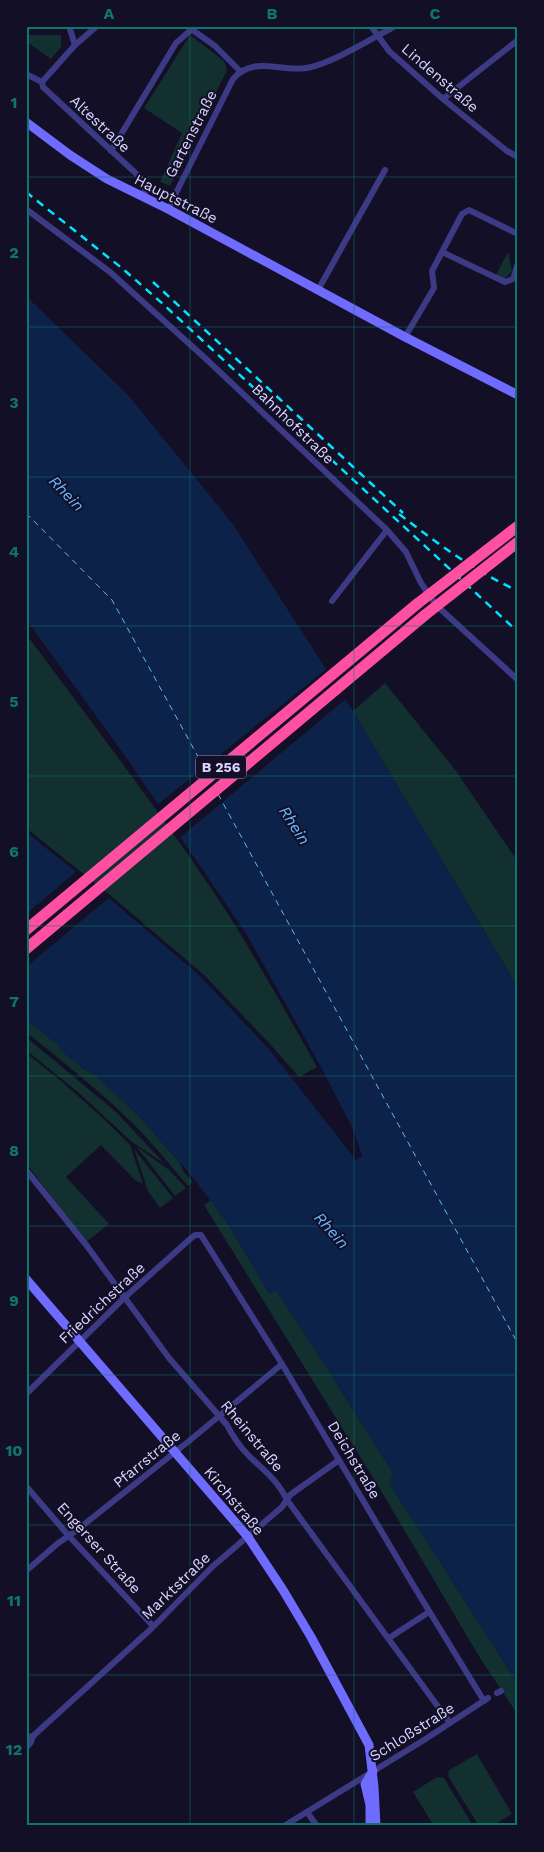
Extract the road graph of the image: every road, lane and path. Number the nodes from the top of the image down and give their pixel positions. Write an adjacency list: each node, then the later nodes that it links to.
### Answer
1 (69, 26): 8 (street)
2 (97, 26): 8 (street)
3 (371, 26): 6 (street, Lindenstraße)
4 (394, 26): 6 (street)
5 (190, 28): 9 (street); 14 (street)
6 (377, 35): 9 (street); 12 (street, Lindenstraße)
7 (518, 40): 12 (street)
8 (75, 45): 11 (street)
9 (240, 71): 19 (street, Gartenstraße)
10 (26, 74): 11 (street, Altestraße)
11 (42, 82): 14 (street, Altestraße)
12 (443, 99): 15 (street, Lindenstraße)
13 (26, 122): 17 (street, Hauptstraße)
14 (111, 151): 17 (street, Altestraße)
15 (518, 157)
16 (385, 170): 23 (street)
17 (143, 198): 19 (street, Hauptstraße)
18 (26, 209): 27 (street, Bahnhofstraße)
19 (168, 209): 23 (street, Hauptstraße)
20 (516, 233): 21 (street)
21 (442, 252): 22 (street); 24 (street)
22 (518, 263)
23 (318, 290): 24 (street, Hauptstraße)
24 (405, 338): 25 (street, Hauptstraße)
25 (518, 395)
26 (518, 526): 31 (highway, B 256, bridge)
27 (387, 530): 29 (street); 30 (street, Bahnhofstraße)
28 (518, 542): 32 (highway, B 256, bridge)
29 (332, 601)
30 (518, 680)
31 (26, 930)
32 (26, 950)
33 (26, 1170): 36 (street, Rheinstraße)
34 (199, 1235): 36 (street, Friedrichstraße); 38 (street, Deichstraße)
35 (26, 1279): 37 (street, Kirchstraße)
36 (124, 1298): 37 (street, Friedrichstraße); 40 (street, Rheinstraße)
37 (80, 1340): 39 (street, Friedrichstraße); 41 (street, Kirchstraße)
38 (282, 1364): 40 (street, Pfarrstraße); 42 (street, Deichstraße)
39 (26, 1394)
40 (218, 1416): 41 (street, Pfarrstraße); 44 (street, Rheinstraße)
41 (174, 1452): 45 (street, Pfarrstraße); 46 (street, Kirchstraße)
42 (339, 1460): 44 (street, Marktstraße); 48 (street, Deichstraße)
43 (26, 1486): 45 (street, Engerser Straße)
44 (287, 1500): 46 (street, Marktstraße); 50 (street, Rheinstraße)
45 (68, 1535): 47 (street, Pfarrstraße); 49 (street, Engerser Straße)
46 (248, 1537): 49 (street, Marktstraße); 55 (street, Kirchstraße)
47 (26, 1571)
48 (429, 1612): 50 (street); 51 (street, Deichstraße)
49 (153, 1626): 53 (street, Marktstraße)
50 (389, 1638): 52 (street, Rheinstraße)
51 (486, 1699): 52 (street, Schloßstraße)
52 (450, 1723): 55 (street, Schloßstraße)
53 (28, 1735): 54 (street, Marktstraße)
54 (26, 1748)
55 (373, 1771): 56 (street, Schloßstraße); 57 (street); 62 (street, Kirchstraße)
56 (349, 1786): 57 (street); 58 (street, Schloßstraße)
57 (366, 1790): 61 (street)
58 (307, 1812): 59 (street, Schloßstraße); 60 (street)
59 (284, 1826)
60 (316, 1826)
61 (370, 1826)
62 (376, 1826)

